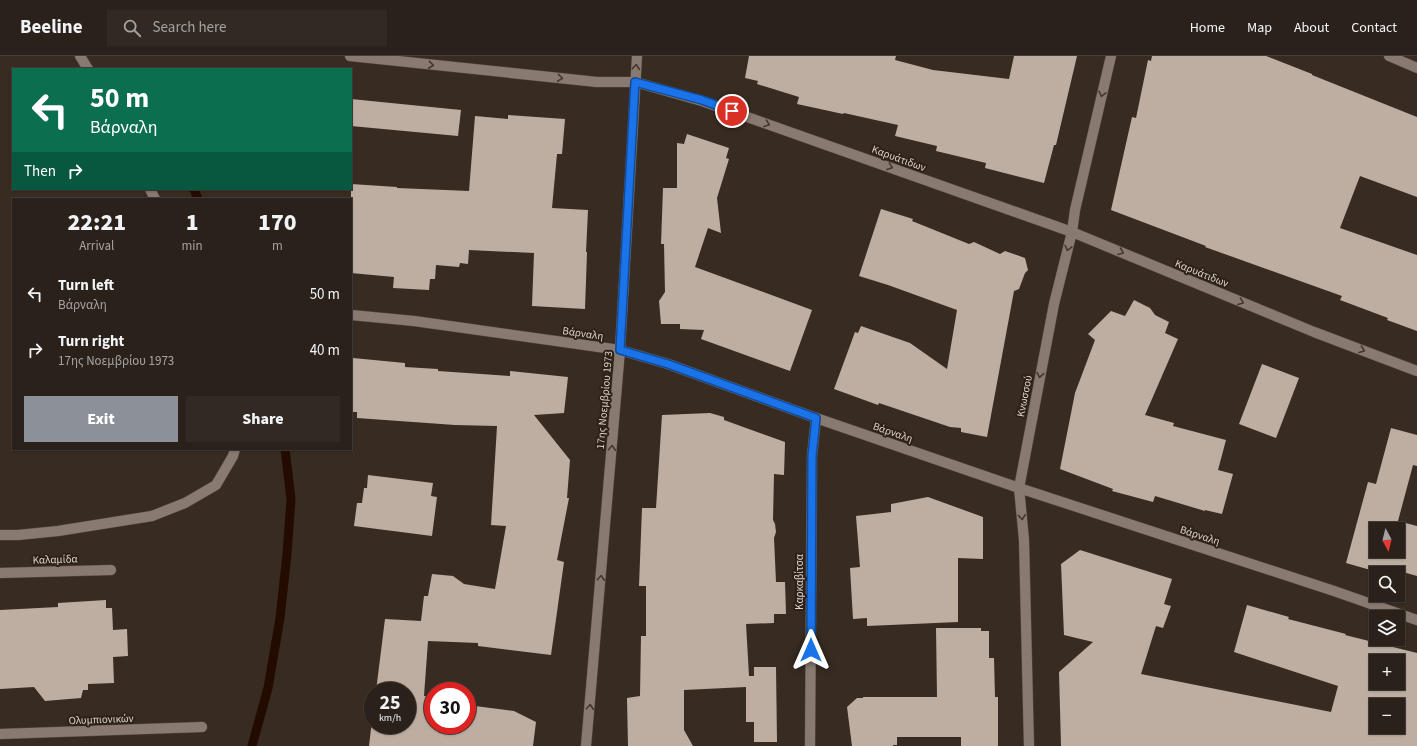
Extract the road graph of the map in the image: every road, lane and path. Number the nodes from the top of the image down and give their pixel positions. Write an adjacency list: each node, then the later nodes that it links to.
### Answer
1 (80, 56): 6 (street)
2 (350, 56): 8 (street, Καρυάτιδων, one-way to 8)
3 (637, 56): 8 (street, 17ης Νοεμβρίου 1973, one-way to 3)
4 (1111, 56): 9 (street, Κνωσσού, one-way to 9)
5 (1389, 56): 7 (street)
6 (87, 68)
7 (1417, 68)
8 (635, 82): 9 (street, Καρυάτιδων, one-way to 9); 11 (street, 17ης Νοεμβρίου 1973)
9 (1072, 232): 12 (street, Καρυάτιδων, one-way to 12); 15 (street, Κνωσσού, one-way to 15)
10 (352, 315): 11 (street, Βάρναλη)
11 (620, 350): 13 (street, Βάρναλη); 22 (street, 17ης Νοεμβρίου 1973, one-way to 11)
12 (1417, 371)
13 (816, 418): 15 (street, Βάρναλη); 23 (street, Καρκαβίτσα)
14 (235, 450): 16 (street)
15 (1019, 488): 19 (street, Βάρναλη); 24 (street, Κνωσσού, one-way to 24)
16 (0, 535)
17 (112, 570): 18 (street, Καλαμίδα)
18 (0, 573)
19 (1417, 620)
20 (202, 727): 21 (street, Ολυμπιονικών)
21 (0, 734)
22 (586, 746)
23 (810, 746)
24 (1029, 746)

